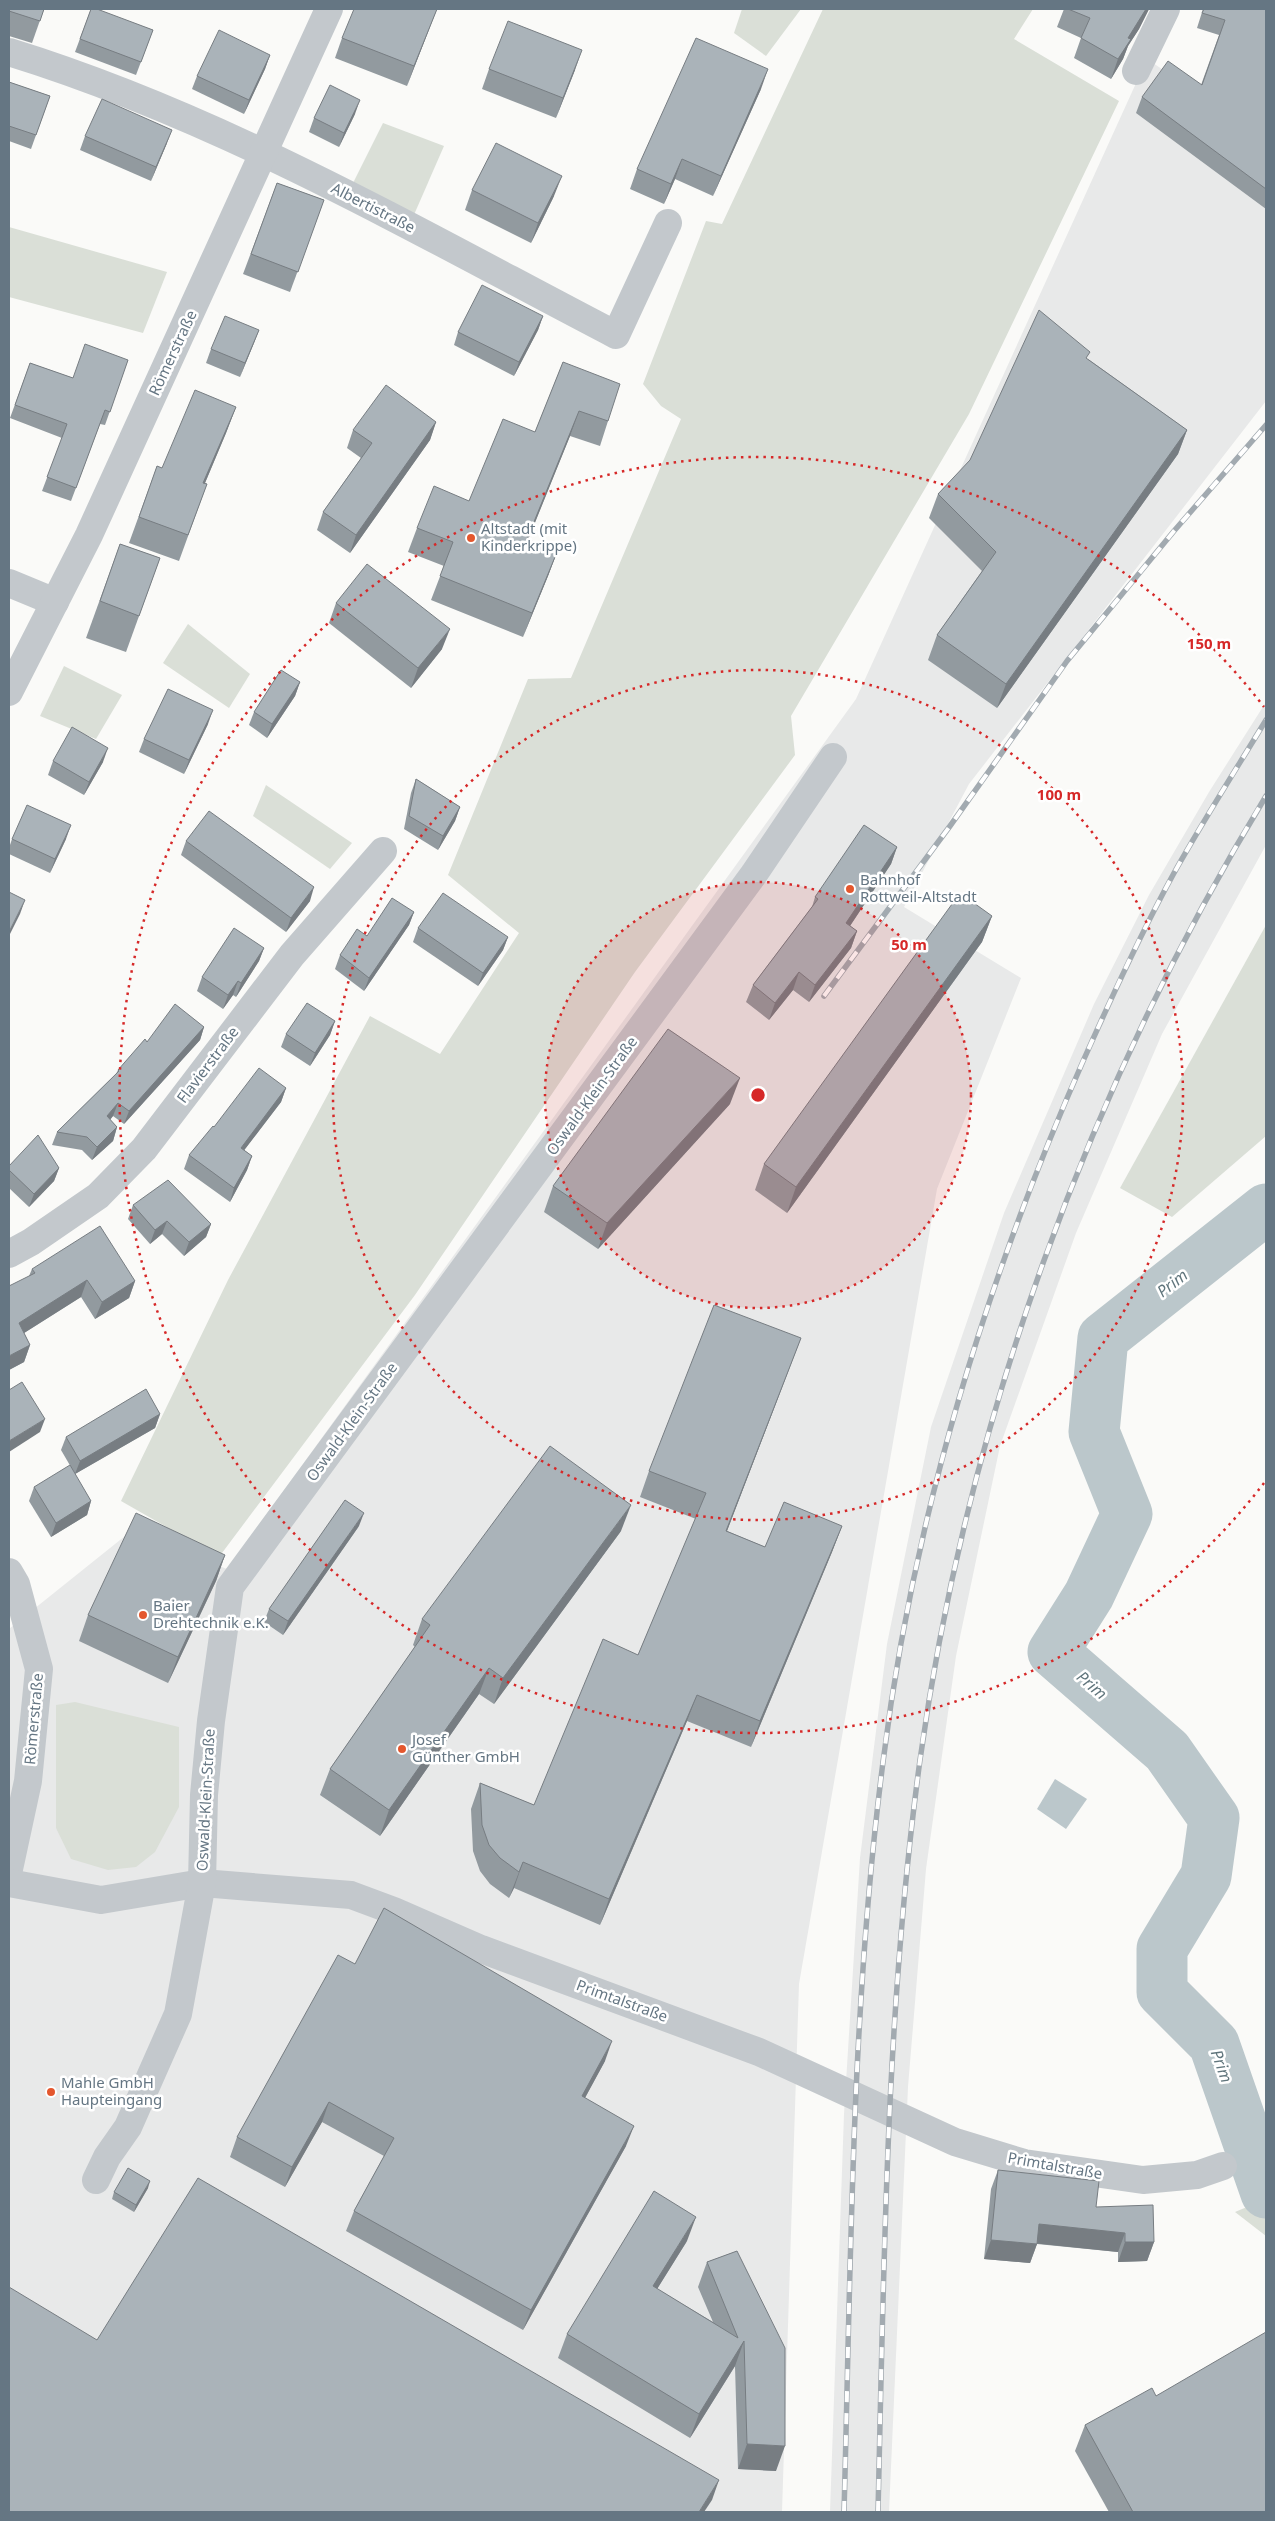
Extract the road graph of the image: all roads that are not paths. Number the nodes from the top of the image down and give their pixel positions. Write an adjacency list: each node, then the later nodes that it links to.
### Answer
1 (329, 9): 5 (street, Römerstraße)
2 (1166, 9): 4 (street)
3 (9, 52): 5 (street, Albertistraße)
4 (1136, 71)
5 (265, 152): 6 (street, Albertistraße); 8 (street, Römerstraße)
6 (668, 223)
7 (9, 583): 8 (street)
8 (55, 602): 9 (street, Römerstraße)
9 (9, 692)
10 (834, 757): 16 (street, Oswald-Klein-Straße)
11 (383, 851): 12 (street, Flavierstraße)
12 (9, 1254)
13 (9, 1572): 14 (street, Römerstraße)
14 (9, 1869)
15 (9, 1883): 16 (street, Primtalstraße)
16 (202, 1883): 17 (street, Primtalstraße); 18 (street, Oswald-Klein-Straße)
17 (1223, 2166)
18 (96, 2180)

